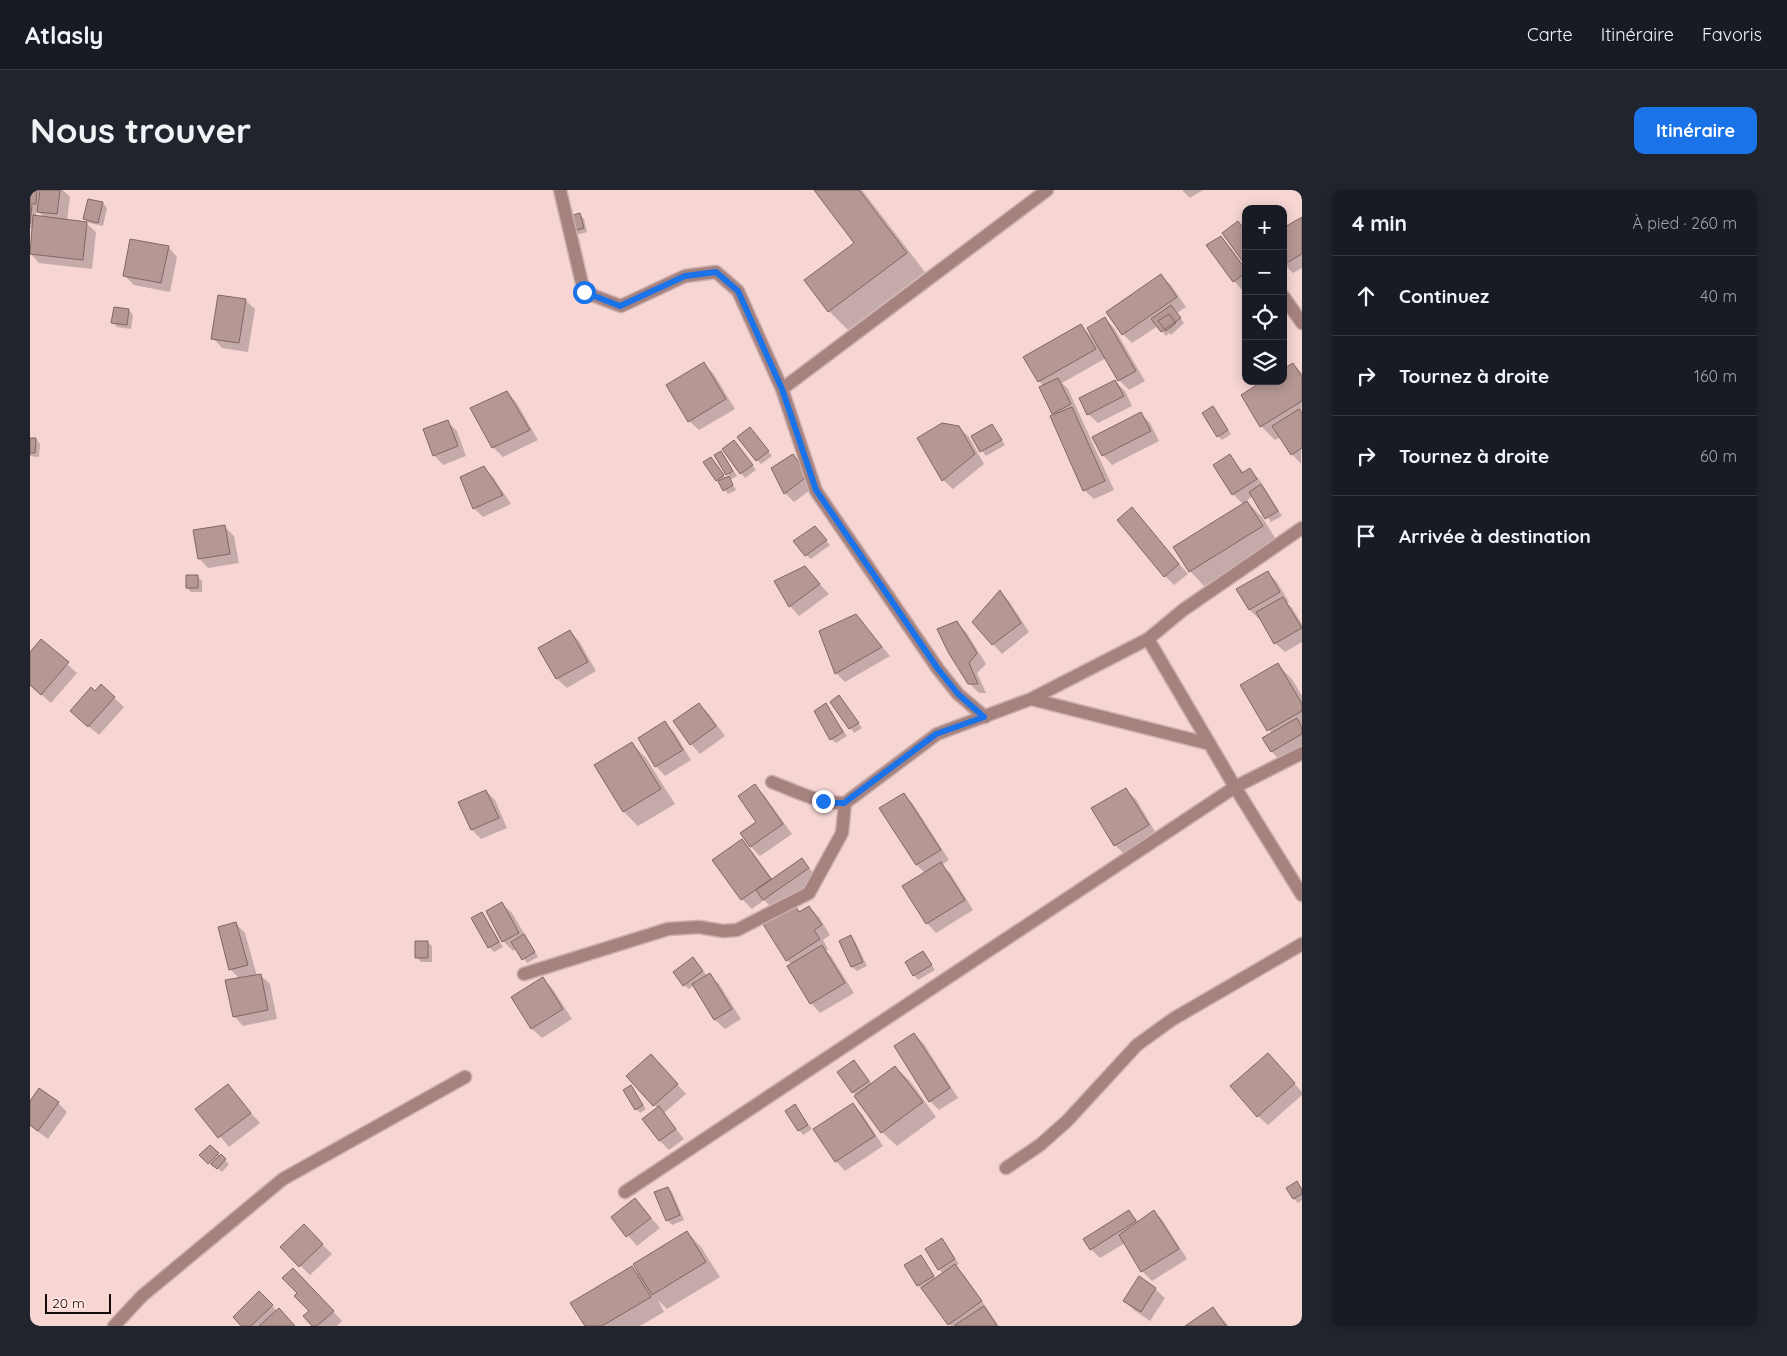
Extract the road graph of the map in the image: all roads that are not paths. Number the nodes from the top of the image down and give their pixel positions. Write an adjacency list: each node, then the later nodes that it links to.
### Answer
1 (560, 190): 5 (street)
2 (1047, 190): 5 (street)
3 (1287, 302): 4 (street)
4 (1302, 323)
5 (782, 389): 9 (street)
6 (1302, 528): 7 (street)
7 (1148, 639): 8 (street); 10 (street)
8 (1031, 700): 9 (street); 10 (street)
9 (984, 717): 14 (street)
10 (1210, 744): 13 (street)
11 (1302, 752): 13 (street)
12 (772, 782): 14 (street)
13 (1235, 787): 15 (street); 20 (street)
14 (844, 803): 17 (street)
15 (1302, 895)
16 (1302, 944): 19 (street)
17 (524, 974)
18 (465, 1077): 21 (street)
19 (1006, 1168)
20 (625, 1192)
21 (114, 1326)

